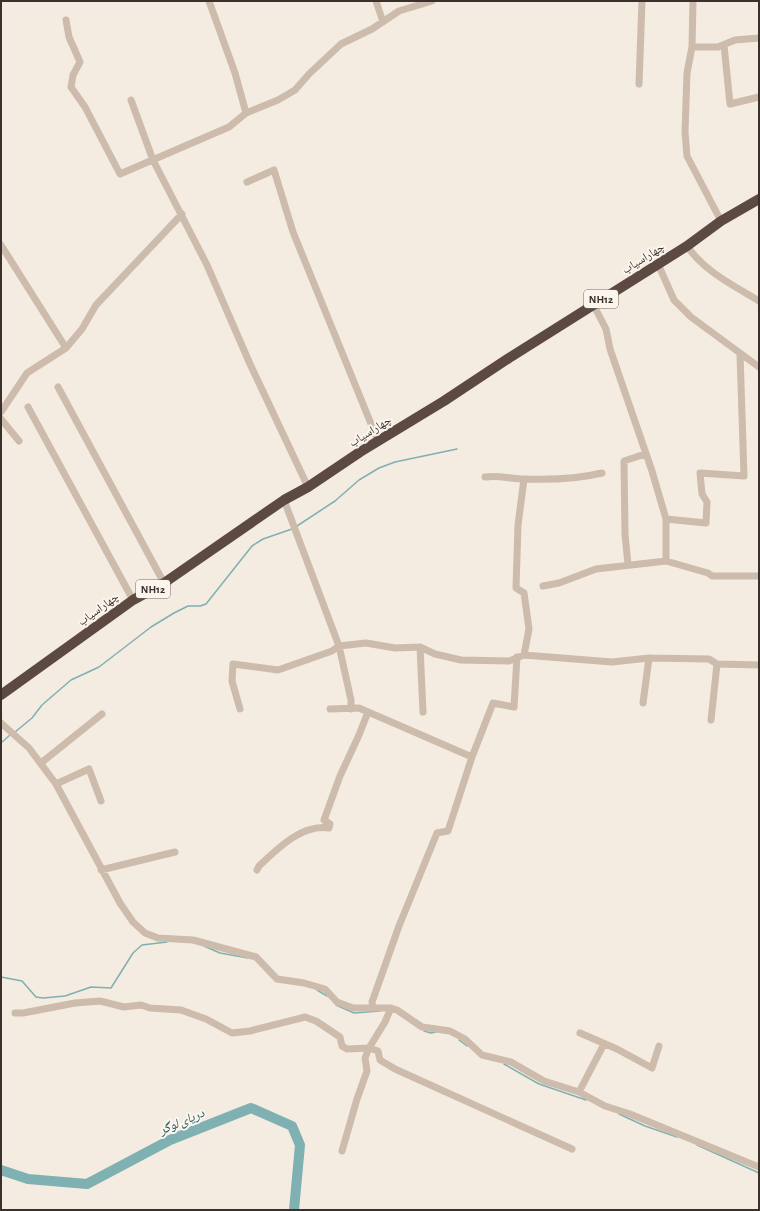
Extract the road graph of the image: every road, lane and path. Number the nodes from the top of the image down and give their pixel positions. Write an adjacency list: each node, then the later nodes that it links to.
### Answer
1 (209, 1): 14 (street)
2 (376, 1): 7 (street)
3 (432, 1): 7 (street)
4 (642, 1): 11 (street)
5 (694, 1): 10 (street)
6 (66, 20): 15 (street)
7 (383, 22): 14 (street)
8 (759, 38): 9 (street)
9 (724, 45): 10 (street); 12 (street)
10 (692, 47): 19 (street)
11 (639, 84)
12 (759, 97)
13 (131, 100): 15 (street)
14 (246, 113): 15 (street)
15 (153, 160): 18 (street)
16 (247, 182): 33 (street)
17 (759, 199): 19 (highway, چهاراسیاب / NH12)
18 (182, 214): 25 (street); 38 (street)
19 (721, 221): 21 (highway, چهاراسیاب / NH12)
20 (1, 245): 25 (street)
21 (687, 246): 22 (highway, چهاراسیاب / NH12); 23 (street)
22 (658, 264): 24 (highway, چهاراسیاب / NH12); 26 (street)
23 (759, 301)
24 (593, 304): 33 (highway, چهاراسیاب / NH12); 34 (street)
25 (66, 348): 30 (street)
26 (740, 354): 27 (street); 40 (street)
27 (759, 368)
28 (58, 387): 44 (street)
29 (28, 407): 46 (street)
30 (1, 412)
31 (1, 419): 32 (street)
32 (19, 440)
33 (378, 441): 38 (highway, چهاراسیاب / NH12)
34 (645, 454): 40 (street); 42 (street)
35 (602, 473): 37 (street)
36 (485, 477): 37 (street)
37 (524, 479): 49 (street)
38 (308, 487): 39 (highway, چهاراسیاب / NH12)
39 (284, 500): 44 (highway, چهاراسیاب / NH12); 47 (street)
40 (666, 518): 41 (street)
41 (666, 561): 42 (street); 43 (street)
42 (628, 565): 45 (street)
43 (759, 576)
44 (164, 583): 46 (highway, چهاراسیاب / NH12)
45 (543, 586)
46 (133, 600): 53 (highway, چهاراسیاب / NH12)
47 (339, 646): 48 (street); 55 (street); 57 (street)
48 (420, 647): 49 (street); 59 (street)
49 (521, 656): 50 (street); 63 (street)
50 (649, 658): 51 (street); 54 (street)
51 (717, 664): 52 (street); 61 (street)
52 (759, 665)
53 (1, 695)
54 (643, 703)
55 (240, 709)
56 (330, 709): 57 (street)
57 (351, 709): 58 (street)
58 (368, 712): 63 (street); 69 (street)
59 (424, 712)
60 (102, 714): 64 (street)
61 (711, 720)
62 (1, 723): 64 (street)
63 (472, 757): 70 (street)
64 (41, 763): 65 (street)
65 (56, 784): 66 (street); 68 (street)
66 (101, 801)
67 (174, 852): 68 (street)
68 (101, 870): 70 (street)
69 (258, 870)
70 (373, 1008): 71 (street)
71 (391, 1008): 76 (street); 77 (street)
72 (15, 1012): 76 (street)
73 (580, 1033): 74 (street)
74 (604, 1044): 75 (street); 77 (street)
75 (659, 1046)
76 (369, 1048): 78 (street); 79 (street)
77 (579, 1092): 80 (street)
78 (572, 1149)
79 (342, 1151)
80 (759, 1167)

